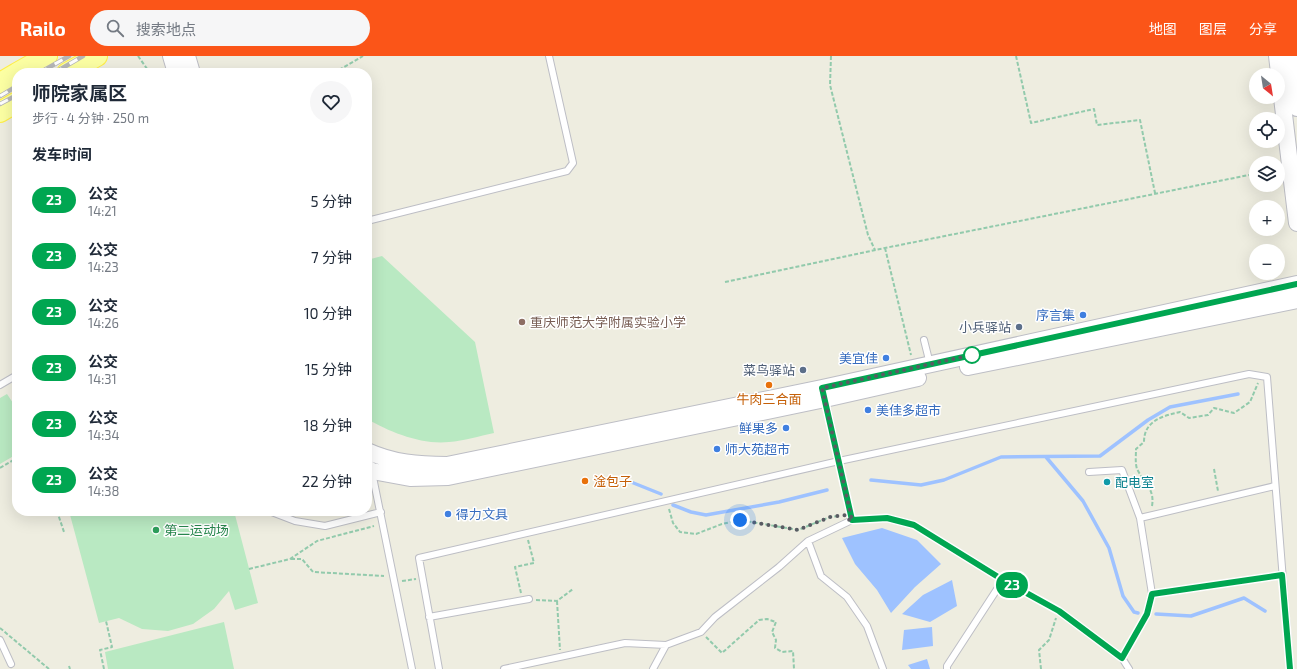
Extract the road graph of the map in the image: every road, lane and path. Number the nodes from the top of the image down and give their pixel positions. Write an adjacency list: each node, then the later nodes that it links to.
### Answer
1 (47, 56): 12 (main road)
2 (97, 56): 13 (main road)
3 (138, 56): 14 (path)
4 (171, 56): 15 (street)
5 (187, 56): 16 (street)
6 (363, 56): 17 (path)
7 (549, 56): 25 (lane)
8 (831, 56): 28 (path)
9 (1016, 56): 24 (path)
10 (1277, 56): 26 (street)
11 (1290, 56): 21 (street)
12 (26, 68)
13 (76, 68)
14 (146, 68)
15 (175, 68)
16 (191, 68)
17 (343, 68)
18 (12, 76): 19 (main road)
19 (0, 83)
20 (12, 105): 22 (main road)
21 (1297, 108)
22 (0, 112)
23 (1249, 175): 24 (path)
24 (1155, 193): 27 (path)
25 (372, 220)
26 (1297, 223)
27 (885, 248): 28 (path); 34 (path)
28 (875, 250): 29 (path)
29 (725, 282)
30 (1297, 284): 33 (street)
31 (1297, 300): 38 (street)
32 (924, 340): 33 (lane)
33 (930, 364): 34 (street)
34 (914, 368): 38 (street)
35 (1260, 376): 41 (lane); 47 (lane); 55 (path)
36 (12, 378): 37 (lane)
37 (0, 385)
38 (824, 394): 39 (street); 41 (lane); 43 (street)
39 (372, 453)
40 (12, 461): 42 (path)
41 (839, 461): 49 (lane); 57 (lane)
42 (0, 468)
43 (372, 469)
44 (1214, 469): 48 (path)
45 (1090, 472): 56 (lane)
46 (372, 477): 50 (lane)
47 (1275, 486): 48 (lane); 64 (lane)
48 (1219, 499): 55 (lane)
49 (666, 501): 57 (path); 60 (lane)
50 (381, 512): 51 (lane); 58 (lane)
51 (372, 514)
52 (59, 516): 59 (path)
53 (282, 516): 54 (lane)
54 (365, 516)
55 (1151, 516): 56 (lane)
56 (1140, 518): 69 (lane)
57 (851, 520): 61 (lane); 66 (lane)
58 (383, 524): 62 (path); 67 (lane)
59 (64, 532)
60 (526, 534): 65 (lane); 70 (path)
61 (808, 541): 76 (lane); 89 (lane)
62 (290, 559): 63 (path); 67 (path)
63 (249, 569)
64 (1282, 575): 69 (lane); 93 (lane)
65 (423, 577): 67 (path); 73 (lane)
66 (1003, 580): 72 (lane); 90 (lane)
67 (395, 583): 84 (lane)
68 (573, 588): 71 (path)
69 (1152, 594): 80 (lane)
70 (526, 600): 71 (path); 73 (lane)
71 (557, 601): 79 (path)
72 (1059, 611): 80 (lane); 91 (path)
73 (429, 617): 85 (lane)
74 (106, 621): 83 (path)
75 (0, 628): 82 (path)
76 (701, 632): 78 (lane); 88 (path)
77 (0, 640): 81 (lane)
78 (666, 645): 79 (lane); 87 (lane)
79 (560, 657): 86 (lane)
80 (1122, 658): 92 (lane)
81 (11, 664)
82 (49, 669)
83 (104, 669)
84 (412, 669)
85 (439, 669)
86 (504, 669)
87 (653, 669)
88 (794, 669)
89 (883, 669)
90 (947, 669)
91 (1041, 669)
92 (1129, 669)
93 (1290, 669)

